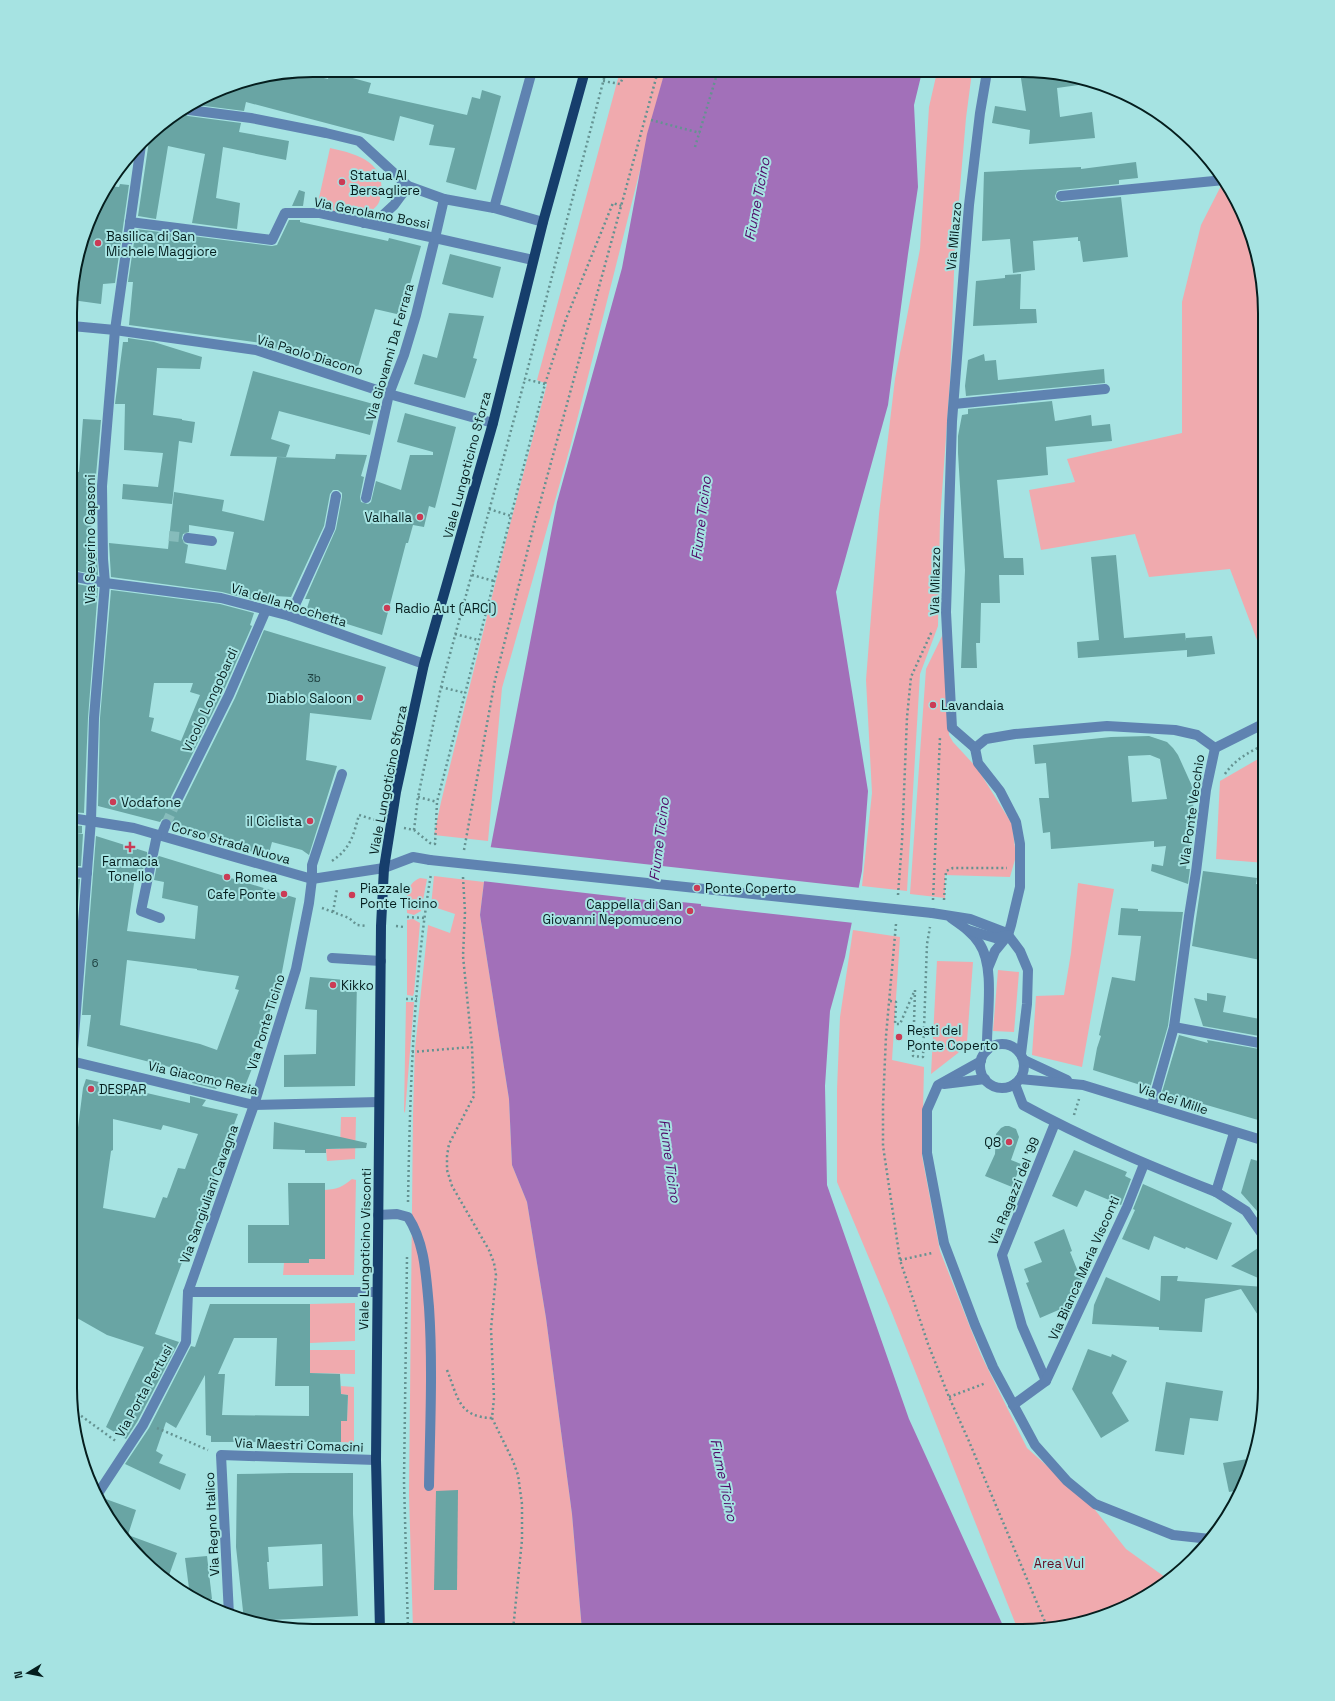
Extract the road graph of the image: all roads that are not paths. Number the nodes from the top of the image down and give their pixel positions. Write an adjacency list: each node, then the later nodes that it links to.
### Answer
1 (530, 77): 10 (street)
2 (583, 77): 12 (main road, Viale Lungoticino Sforza)
3 (986, 77): 20 (street, Via Milazzo)
4 (193, 110): 7 (street)
5 (140, 153): 11 (street, Via Severino Capsoni)
6 (1217, 181): 8 (street)
7 (408, 186): 9 (street); 13 (street)
8 (1061, 196)
9 (444, 199): 10 (street); 14 (street, Via Giovanni Da Ferrara)
10 (494, 208): 12 (street)
11 (130, 222): 13 (street, Via Gerolamo Bossi); 17 (street, Via Severino Capsoni)
12 (543, 222): 15 (main road, Viale Lungoticino Sforza)
13 (364, 223): 14 (street, Via Gerolamo Bossi)
14 (435, 238): 15 (street, Via Gerolamo Bossi); 19 (street, Via Giovanni Da Ferrara)
15 (533, 260): 21 (main road, Viale Lungoticino Sforza)
16 (77, 326): 17 (street, Via Paolo Diacono)
17 (115, 330): 19 (street, Via Paolo Diacono); 27 (street, Via Severino Capsoni)
18 (1105, 389): 20 (street)
19 (389, 394): 21 (street, Via Paolo Diacono); 23 (street, Via Giovanni Da Ferrara)
20 (954, 404): 32 (street, Via Milazzo)
21 (493, 423): 30 (main road, Viale Lungoticino Sforza)
22 (336, 496): 29 (street)
23 (366, 498)
24 (188, 538): 25 (street)
25 (212, 541)
26 (77, 577): 27 (street, Via della Rocchetta)
27 (105, 583): 28 (street, Via della Rocchetta); 37 (street, Via Severino Capsoni)
28 (266, 610): 29 (street, Via della Rocchetta); 35 (street, Vicolo Longobardi)
29 (290, 616): 30 (street, Via della Rocchetta)
30 (424, 664): 40 (main road, Viale Lungoticino Sforza)
31 (1258, 726): 33 (street)
32 (975, 748): 33 (street, Via Ponte Vecchio); 47 (street)
33 (1215, 748): 52 (street, Via Ponte Vecchio)
34 (342, 774): 43 (street)
35 (177, 800)
36 (77, 819): 37 (street, Corso Strada Nuova)
37 (92, 820): 39 (street, Corso Strada Nuova); 42 (street, Via Severino Capsoni)
38 (166, 824): 39 (street)
39 (159, 836): 43 (street, Corso Strada Nuova); 45 (street)
40 (384, 868): 43 (street, Corso Strada Nuova); 44 (street, bridge); 49 (main road, Viale Lungoticino Visconti)
41 (77, 872): 42 (street)
42 (87, 873): 51 (street, Via Severino Capsoni)
43 (312, 879): 63 (street, Via Ponte Ticino)
44 (948, 916): 46 (street); 47 (street)
45 (160, 918)
46 (968, 930): 47 (street); 50 (street)
47 (1008, 935): 50 (street); 55 (street)
48 (332, 958): 49 (street)
49 (381, 961): 62 (main road, Viale Lungoticino Visconti)
50 (988, 968): 54 (street)
51 (77, 990)
52 (1174, 1027): 53 (street); 64 (street, Via Ponte Vecchio)
53 (1258, 1043)
54 (987, 1050): 55 (street); 56 (street)
55 (1022, 1057): 59 (street); 60 (street, Via dei Mille)
56 (981, 1060): 58 (street); 61 (street)
57 (77, 1062): 63 (street, Via Giacomo Rezia)
58 (985, 1079): 59 (street); 61 (street)
59 (1017, 1081): 60 (street, Via dei Mille); 65 (street)
60 (1078, 1084): 64 (street, Via dei Mille)
61 (938, 1085): 75 (street)
62 (379, 1102): 63 (street, Via Giacomo Rezia); 70 (main road, Viale Lungoticino Visconti)
63 (254, 1105): 72 (street, Via Sangiuliani Cavagna)
64 (1152, 1105): 66 (street, Via dei Mille)
65 (1055, 1123): 68 (street); 74 (street, Via Ragazzi del '99)
66 (1234, 1132): 67 (street, Via dei Mille); 69 (street)
67 (1258, 1139)
68 (1144, 1164): 69 (street); 74 (street, Via Bianca Maria Visconti)
69 (1216, 1192): 71 (street)
70 (378, 1214): 73 (main road, Viale Lungoticino Visconti); 78 (street)
71 (1258, 1228)
72 (188, 1292): 73 (street); 79 (street, Via Porta Pertusi)
73 (377, 1292): 77 (main road, Viale Lungoticino Visconti)
74 (1046, 1381): 75 (street)
75 (1013, 1406): 80 (street)
76 (221, 1455): 77 (street, Via Maestri Comacini); 81 (street, Via Regno Italico)
77 (376, 1460): 82 (main road, Viale Lungoticino Visconti)
78 (429, 1486)
79 (100, 1489)
80 (1204, 1538)
81 (230, 1608)
82 (380, 1624)

